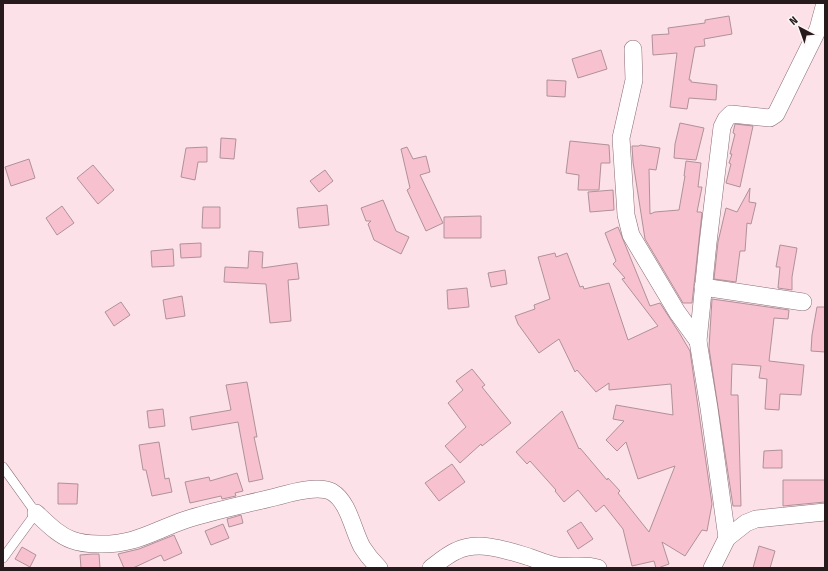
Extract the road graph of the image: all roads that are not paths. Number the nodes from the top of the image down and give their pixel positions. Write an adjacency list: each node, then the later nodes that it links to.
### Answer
1 (825, 3): 2 (street)
2 (821, 30): 4 (street)
3 (632, 49): 6 (street)
4 (703, 287): 5 (street); 6 (street)
5 (802, 302)
6 (698, 341): 10 (street)
7 (3, 467): 9 (lane)
8 (825, 512): 10 (street)
9 (36, 513): 11 (lane); 12 (street)
10 (727, 538): 15 (street)
11 (3, 558)
12 (380, 568)
13 (431, 568): 14 (street)
14 (598, 568)
15 (712, 568)

